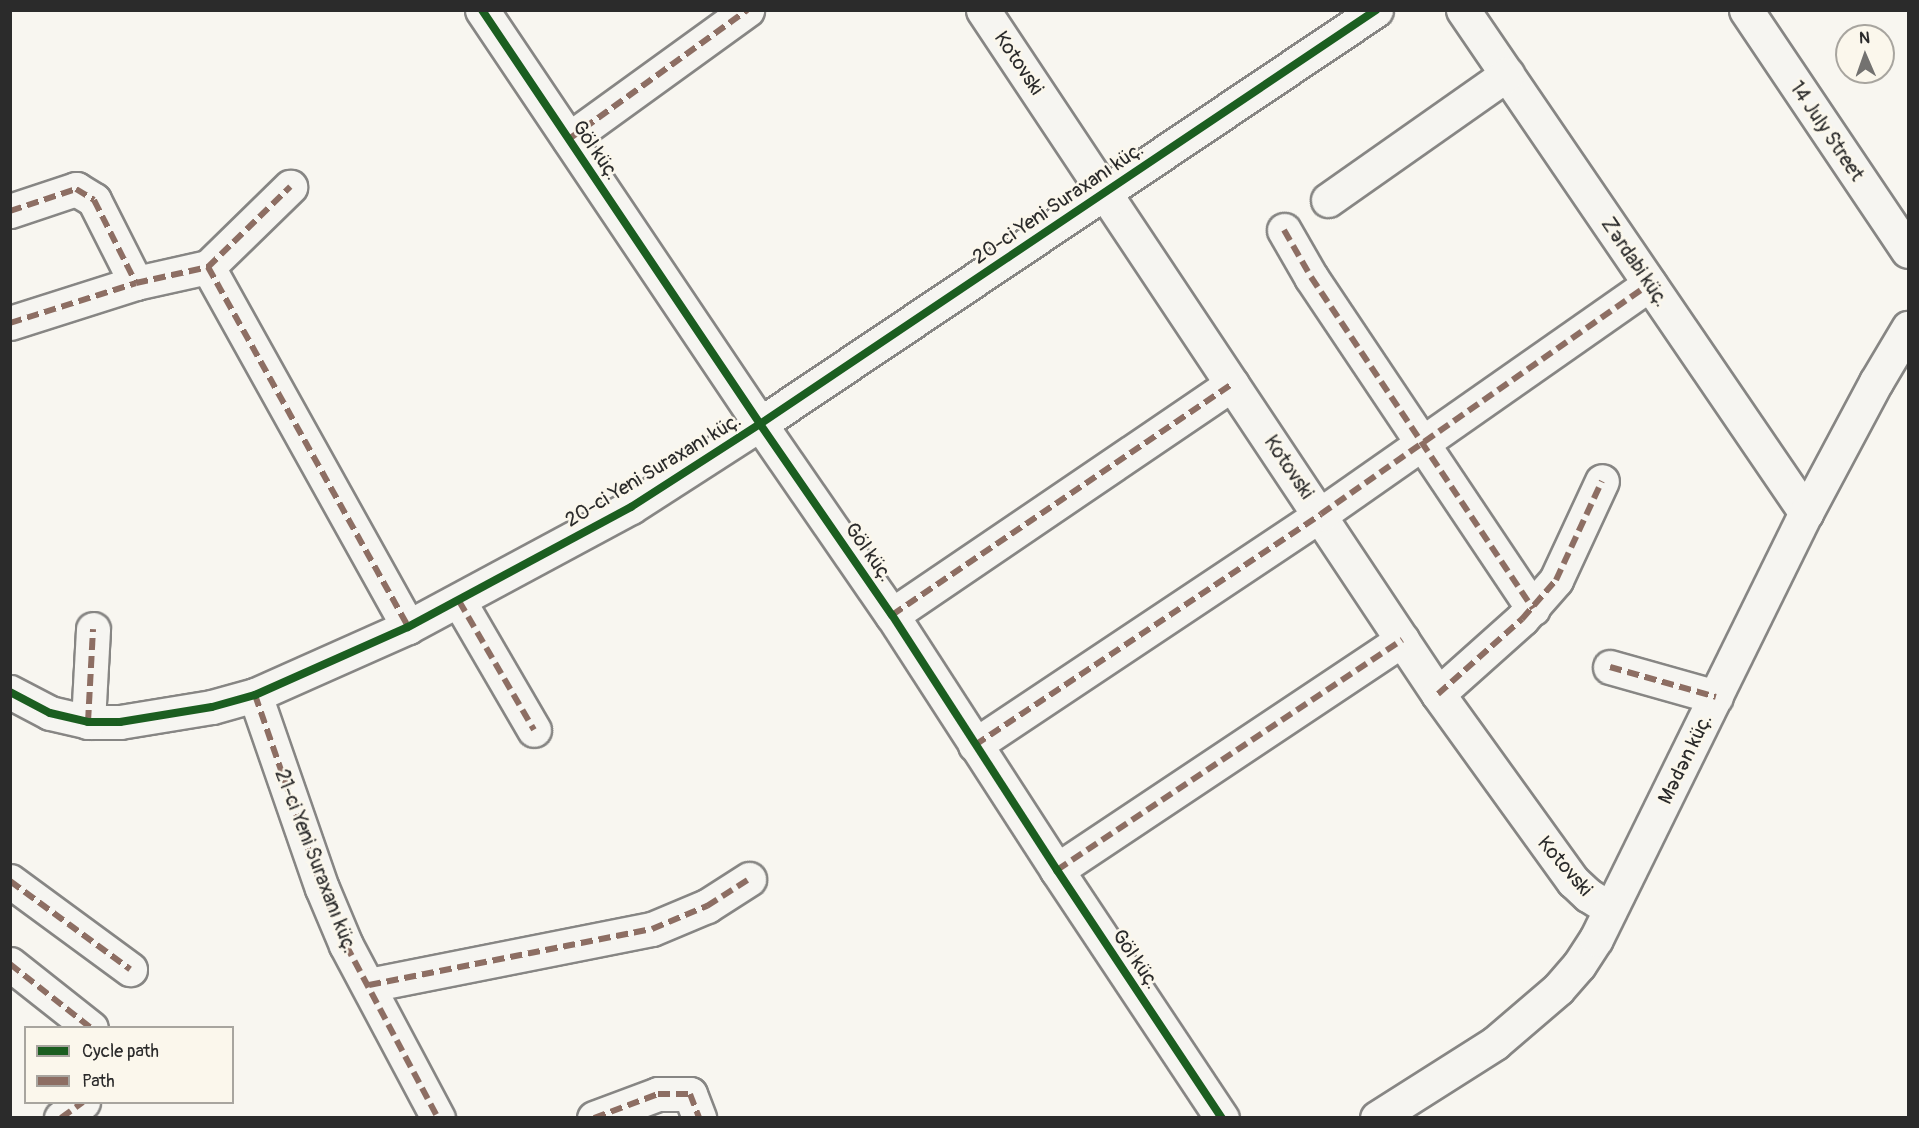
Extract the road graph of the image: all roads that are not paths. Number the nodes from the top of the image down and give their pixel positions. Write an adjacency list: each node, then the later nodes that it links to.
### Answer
1 (482, 10): 8 (street, Göl küç.)
2 (747, 10): 8 (street)
3 (983, 10): 10 (street, Kotovski)
4 (1376, 10): 10 (street, 20-ci Yeni Suraxanı küç.)
5 (1463, 10): 7 (street, Zərdabi küç.)
6 (1746, 10): 14 (street, 14 July Street)
7 (1507, 74): 11 (street); 17 (street, Zərdabi küç.)
8 (568, 138): 21 (street, Göl küç.)
9 (290, 187): 15 (street)
10 (1105, 191): 20 (street, Kotovski); 21 (street, 20-ci Yeni Suraxanı küç.)
11 (1329, 200)
12 (10, 210): 16 (street)
13 (1284, 230): 22 (street)
14 (1908, 250)
15 (208, 267): 16 (street); 29 (street)
16 (136, 283): 18 (street)
17 (1650, 284): 22 (street); 24 (street, Zərdabi küç.)
18 (10, 322)
19 (1908, 328): 24 (street, Mədən küç.)
20 (1232, 384): 25 (street, Kotovski); 28 (street)
21 (760, 424): 26 (street, 20-ci Yeni Suraxanı küç.); 28 (street, Göl küç.)
22 (1422, 443): 25 (street); 27 (street)
23 (1602, 481): 27 (street)
24 (1806, 513): 36 (street, Mədən küç.)
25 (1321, 514): 31 (street, Kotovski); 39 (street)
26 (459, 601): 29 (street, 20-ci Yeni Suraxanı küç.); 38 (street)
27 (1533, 608): 34 (street)
28 (892, 615): 39 (street, Göl küç.)
29 (408, 627): 35 (street, 20-ci Yeni Suraxanı küç.)
30 (93, 629): 37 (street)
31 (1402, 640): 34 (street, Kotovski); 40 (street)
32 (1610, 667): 36 (street)
33 (10, 692): 37 (street, 20-ci Yeni Suraxanı küç.)
34 (1438, 694): 43 (street, Kotovski)
35 (255, 695): 37 (street, 20-ci Yeni Suraxanı küç.); 46 (street, 21-ci Yeni Suraxanı küç.)
36 (1716, 697): 43 (street, Mədən küç.)
37 (88, 722)
38 (534, 730)
39 (975, 745): 40 (street, Göl küç.)
40 (1057, 870): 53 (street, Göl küç.)
41 (749, 879): 46 (street)
42 (10, 881): 45 (street)
43 (1610, 909): 54 (street, Mədən küç.)
44 (10, 963): 47 (street)
45 (130, 969)
46 (369, 985): 50 (street, 21-ci Yeni Suraxanı küç.)
47 (89, 1026)
48 (80, 1104): 49 (street)
49 (61, 1118)
50 (438, 1118)
51 (594, 1118): 52 (street)
52 (699, 1118)
53 (1222, 1118)
54 (1377, 1118)

